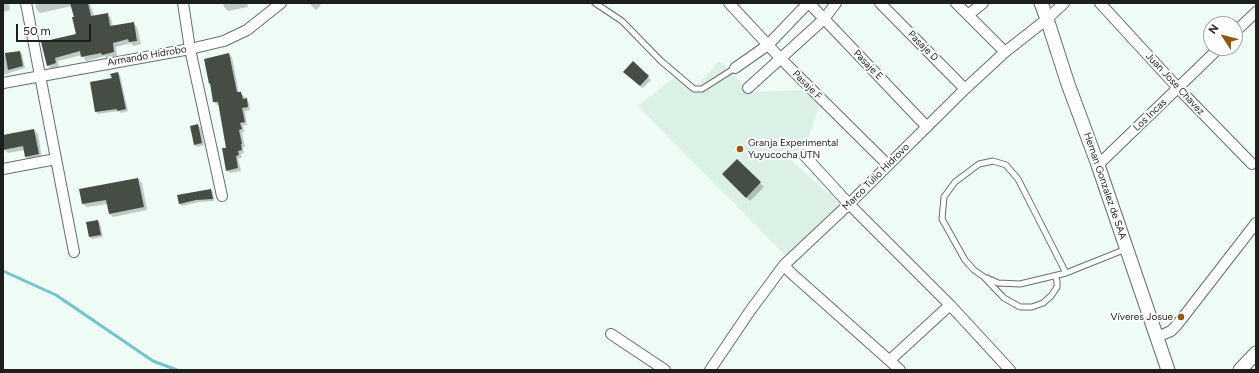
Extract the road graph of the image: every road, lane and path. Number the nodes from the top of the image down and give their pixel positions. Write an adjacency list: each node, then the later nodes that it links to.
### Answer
1 (26, 3): 25 (street)
2 (183, 3): 20 (street)
3 (281, 3): 20 (street, Armando Hidrobo)
4 (595, 3): 24 (lane)
5 (729, 3): 19 (street, Pasaje F)
6 (808, 3): 16 (street, Pasaje E); 19 (street)
7 (836, 3): 16 (street)
8 (880, 3): 29 (street, Pasaje D)
9 (956, 3): 15 (street)
10 (983, 3): 15 (street)
11 (1040, 3): 17 (street, Hernan Gonzalez de SAA)
12 (1064, 3): 17 (street, Marco Tulio Hidrovo)
13 (1100, 3): 28 (street, Juan Jose Chavez)
14 (1256, 12): 18 (street)
15 (968, 15): 21 (street)
16 (824, 19): 23 (street); 30 (street, Pasaje E)
17 (1047, 19): 21 (street, Marco Tulio Hidrovo); 35 (street, Hernan Gonzalez de SAA)
18 (1243, 24)
19 (768, 45): 23 (street, Pasaje F); 24 (street)
20 (190, 49): 25 (street, Armando Hidrobo); 37 (street)
21 (1005, 52): 29 (street, Marco Tulio Hidrovo)
22 (1211, 56): 28 (street, Los Incas)
23 (780, 59): 27 (street); 34 (street, Pasaje F)
24 (735, 68)
25 (40, 75): 26 (street, Armando Hidrobo); 32 (street)
26 (3, 83)
27 (748, 88)
28 (1178, 88): 33 (street, Juan Jose Chavez); 35 (street, Los Incas)
29 (965, 89): 30 (street, Marco Tulio Hidrovo)
30 (927, 127): 34 (street, Marco Tulio Hidrovo)
31 (804, 155): 38 (street)
32 (56, 159): 36 (street); 41 (street)
33 (1252, 164)
34 (888, 165): 38 (street, Marco Tulio Hidrovo)
35 (1098, 165): 40 (street, Hernan Gonzalez de SAA)
36 (3, 169)
37 (222, 196)
38 (849, 204): 42 (street, Marco Tulio Hidrovo); 46 (street)
39 (1256, 223): 48 (street)
40 (1126, 249): 43 (lane); 48 (street, Hernan Gonzalez de SAA)
41 (74, 252)
42 (784, 265): 50 (street); 52 (street, Marco Tulio Hidrovo)
43 (1066, 273): 44 (lane); 45 (lane)
44 (1055, 276): 45 (lane); 45 (lane)
45 (984, 277)
46 (950, 306): 50 (street); 54 (street)
47 (611, 334): 51 (street)
48 (1156, 337): 55 (street, Hernan Gonzalez de SAA)
49 (1256, 353): 56 (street)
50 (890, 360): 53 (street)
51 (665, 370)
52 (710, 370)
53 (900, 370)
54 (1010, 370)
55 (1168, 370)
56 (1240, 370)

